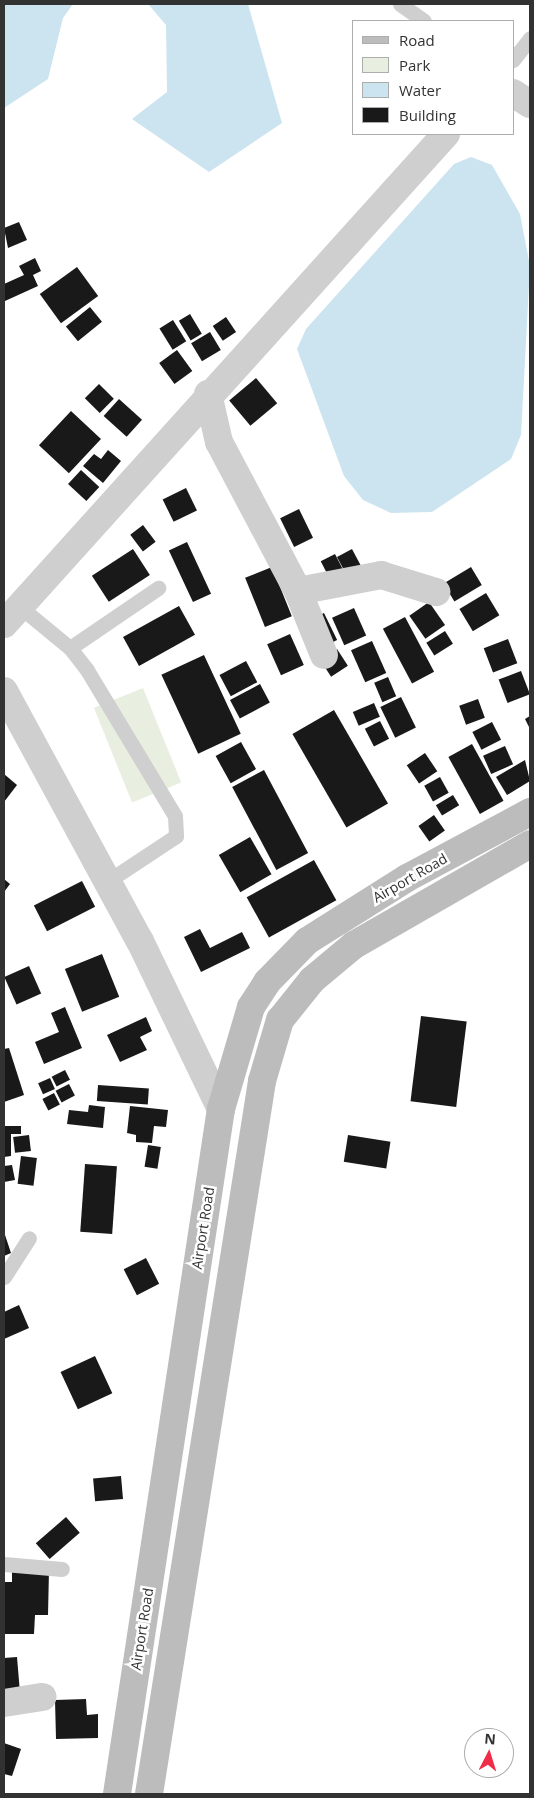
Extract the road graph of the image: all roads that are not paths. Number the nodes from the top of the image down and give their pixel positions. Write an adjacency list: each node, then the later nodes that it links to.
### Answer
1 (400, 4): 2 (lane)
2 (423, 20)
3 (530, 38): 4 (lane)
4 (514, 59)
5 (514, 94): 6 (street)
6 (530, 104)
7 (445, 135): 8 (street)
8 (208, 394): 10 (street); 12 (street)
9 (158, 588): 13 (lane)
10 (298, 591): 11 (street); 14 (street)
11 (436, 592)
12 (11, 615): 13 (lane)
13 (70, 648): 18 (lane)
14 (324, 656)
15 (4, 691): 18 (street)
16 (530, 812): 19 (main road, Airport Road)
17 (530, 844): 20 (main road, Airport Road)
18 (108, 881): 21 (street)
19 (251, 1007): 20 (main road); 21 (main road, Airport Road)
20 (280, 1020): 22 (main road, Airport Road)
21 (221, 1109): 22 (main road); 29 (main road, Airport Road)
22 (257, 1115): 30 (main road, Airport Road)
23 (29, 1238): 24 (lane)
24 (4, 1277)
25 (4, 1564): 26 (lane)
26 (62, 1570)
27 (43, 1697): 28 (street)
28 (4, 1703)
29 (117, 1794)
30 (149, 1794)

